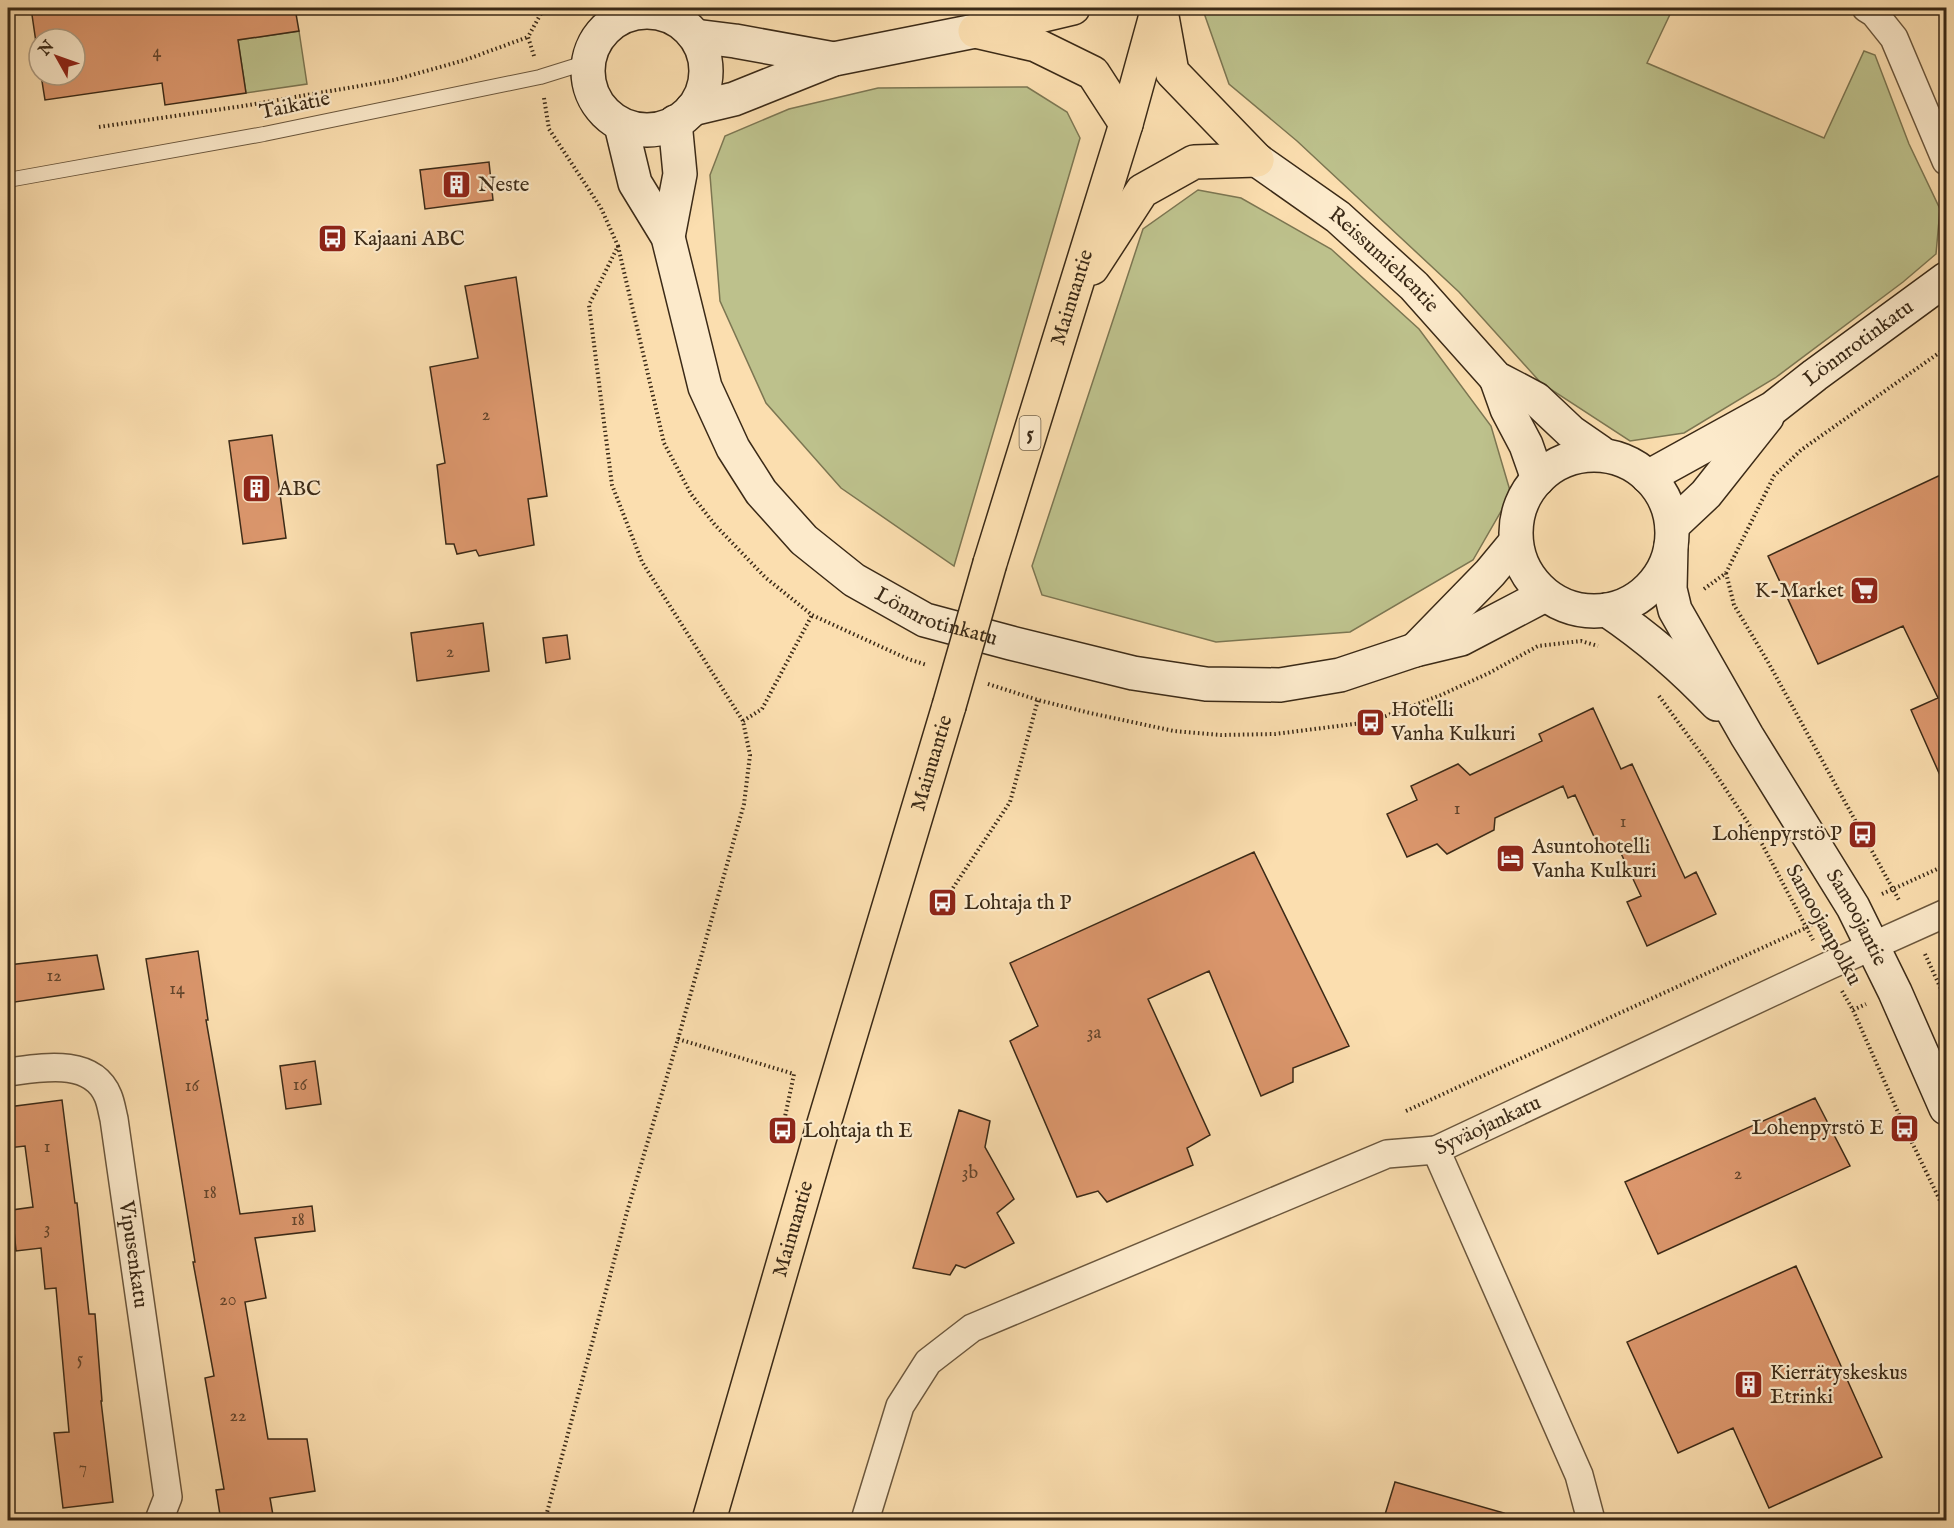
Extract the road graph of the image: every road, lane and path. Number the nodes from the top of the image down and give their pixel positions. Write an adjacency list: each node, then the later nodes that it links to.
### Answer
1 (544, 8): 10 (path)
2 (1073, 8): 8 (highway)
3 (1160, 8): 15 (highway, Mainuantie / 5); 18 (highway)
4 (1866, 8): 19 (street)
5 (1945, 8): 7 (path)
6 (627, 11): 9 (street); 12 (street)
7 (1947, 14)
8 (975, 31): 11 (street); 15 (highway)
9 (695, 36): 11 (street); 14 (street)
10 (528, 37): 13 (path); 17 (path)
11 (834, 59): 14 (street)
12 (588, 62): 13 (lane, Taikatie); 16 (street)
13 (540, 76): 20 (lane, Taikatie); 41 (path)
14 (684, 116): 16 (street); 21 (street, Lönnrotinkatu)
15 (1126, 124): 23 (highway, Mainuantie / 5)
16 (621, 125): 21 (street, Lönnrotinkatu)
17 (99, 127)
18 (1257, 160): 23 (highway); 25 (street, Reissumiehentie)
19 (1947, 161)
20 (8, 180)
21 (668, 237): 38 (street, Lönnrotinkatu)
22 (1947, 279): 26 (street, Lönnrotinkatu)
23 (1070, 302): 58 (highway, Mainuantie / 5, bridge)
24 (1947, 348): 32 (path)
25 (1496, 378): 27 (street, Reissumiehentie); 29 (street, Reissumiehentie)
26 (1773, 408): 28 (street, Lönnrotinkatu); 30 (street, Lönnrotinkatu)
27 (1600, 452): 28 (street); 29 (street)
28 (1648, 477): 30 (street)
29 (1538, 479): 31 (street)
30 (1671, 536): 34 (street); 35 (street, Samoojantie)
31 (1514, 544): 33 (street); 38 (street, Lönnrotinkatu)
32 (1726, 573): 35 (path); 45 (path)
33 (1545, 595): 34 (street); 38 (street, Lönnrotinkatu)
34 (1607, 610): 37 (street, Samoojantie)
35 (1675, 610): 43 (street, Samoojantie)
36 (812, 615): 41 (path)
37 (1641, 633): 42 (path); 43 (street, Samoojantie)
38 (1415, 650)
39 (1658, 695): 49 (path, Samoojanpolku)
40 (1038, 700): 46 (path)
41 (743, 721): 54 (path)
42 (1275, 734)
43 (1747, 736): 47 (street, Samoojantie)
44 (1947, 865): 45 (path)
45 (1893, 889): 47 (path); 50 (path)
46 (943, 903)
47 (1853, 907): 49 (path); 51 (street, Samoojantie)
48 (1947, 913): 50 (street, Syväojankatu)
49 (1806, 927): 52 (path, Samoojanpolku); 57 (path)
50 (1913, 928): 51 (street, Syväojankatu); 53 (path)
51 (1873, 946): 52 (street, Syväojankatu); 56 (street, Samoojantie)
52 (1828, 966): 59 (street, Syväojankatu); 60 (path, Samoojanpolku)
53 (1947, 1000)
54 (678, 1038): 58 (path); 62 (path)
55 (8, 1072): 61 (street, Vipusenkatu)
56 (1947, 1108)
57 (1406, 1111)
58 (819, 1140): 63 (highway, Mainuantie / 5)
59 (1436, 1150): 64 (street); 65 (street, Syväojankatu)
60 (1947, 1213)
61 (159, 1521)
62 (544, 1521)
63 (709, 1521)
64 (865, 1521)
65 (1591, 1521)

